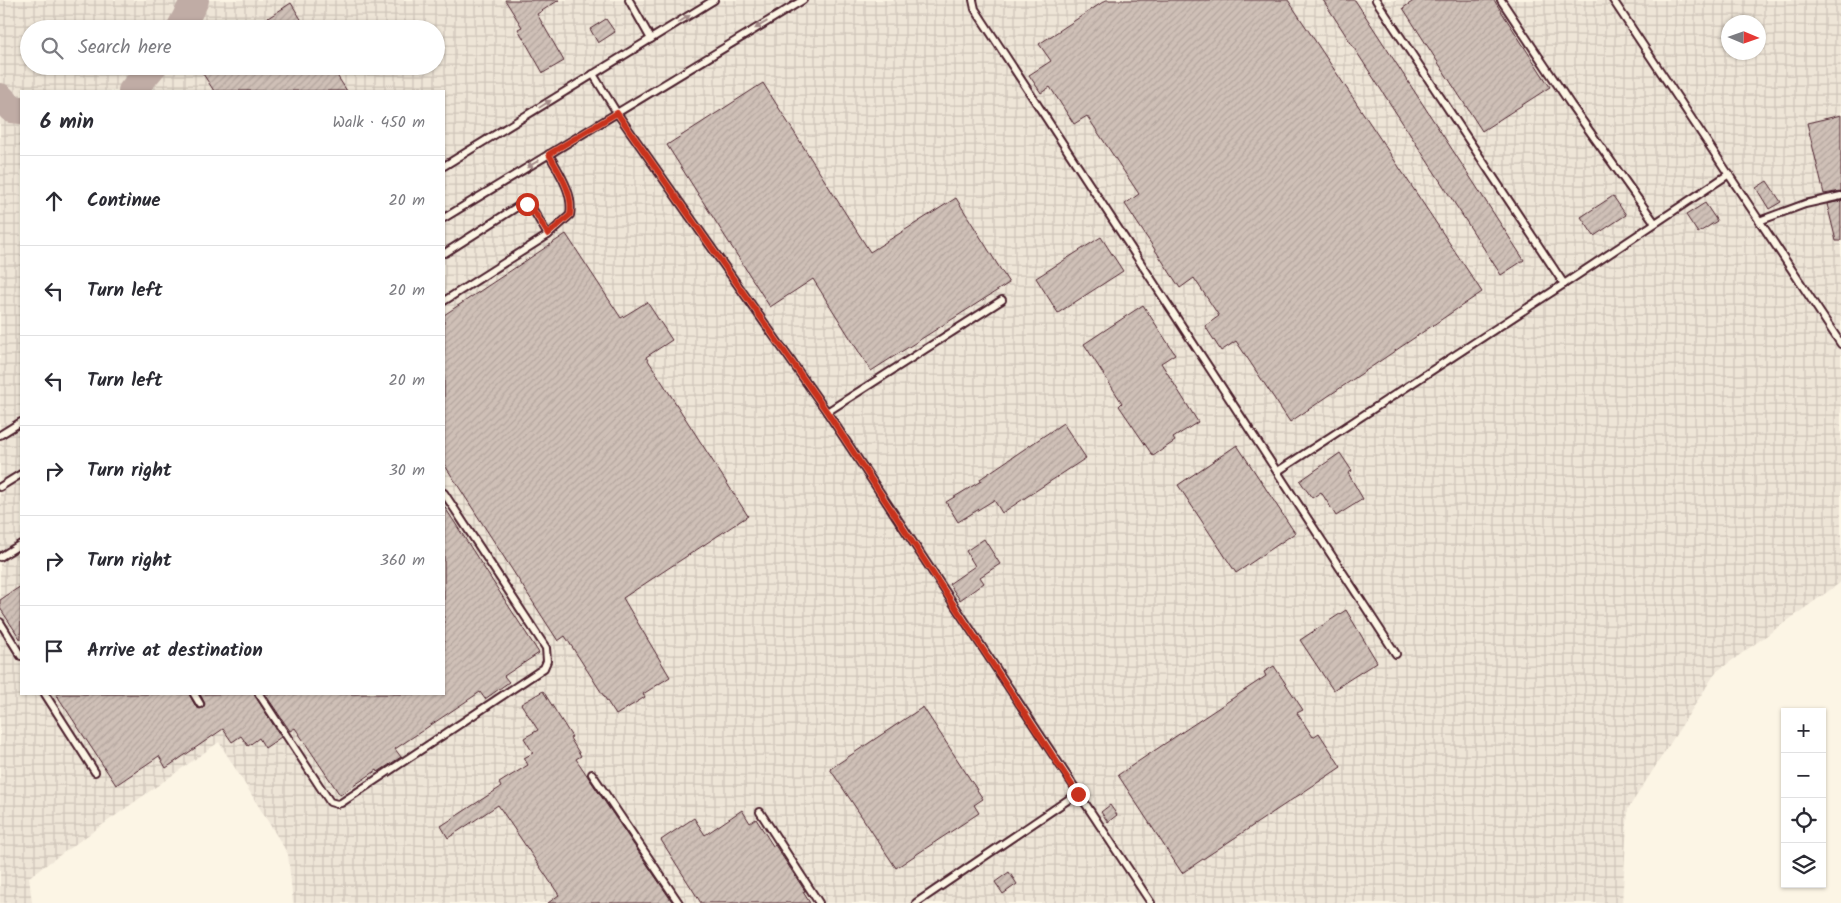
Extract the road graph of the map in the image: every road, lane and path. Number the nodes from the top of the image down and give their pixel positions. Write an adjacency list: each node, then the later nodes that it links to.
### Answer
1 (629, 0): 8 (lane)
2 (714, 0): 8 (lane, one-way to 2)
3 (803, 0): 10 (lane, one-way to 10)
4 (973, 0): 27 (lane)
5 (1376, 0): 20 (lane)
6 (1501, 0): 17 (lane)
7 (1613, 0): 13 (lane)
8 (651, 39): 9 (lane)
9 (592, 74): 10 (lane); 12 (lane, one-way to 9)
10 (617, 113): 11 (lane); 24 (lane)
11 (549, 154): 15 (lane, one-way to 15); 18 (lane)
12 (445, 165)
13 (1729, 174): 16 (lane); 17 (lane)
14 (1841, 196): 16 (lane)
15 (445, 217)
16 (1759, 221): 23 (lane)
17 (1655, 223): 20 (lane)
18 (548, 234): 19 (lane); 21 (lane)
19 (445, 252)
20 (1564, 284): 27 (lane)
21 (445, 300)
22 (1002, 300): 24 (lane)
23 (1841, 344)
24 (827, 412): 42 (lane)
25 (20, 423): 26 (lane)
26 (0, 435)
27 (1278, 471): 35 (lane)
28 (20, 475): 29 (lane)
29 (0, 487)
30 (445, 495): 38 (lane)
31 (20, 545): 32 (lane)
32 (0, 557)
33 (0, 622): 34 (lane)
34 (20, 654)
35 (1396, 654)
36 (46, 695): 40 (lane)
37 (195, 695): 39 (lane)
38 (260, 695)
39 (200, 704)
40 (95, 772)
41 (592, 774): 44 (lane)
42 (1078, 794): 46 (lane); 47 (lane)
43 (760, 812): 45 (lane)
44 (679, 903)
45 (818, 903)
46 (916, 903)
47 (1151, 903)

